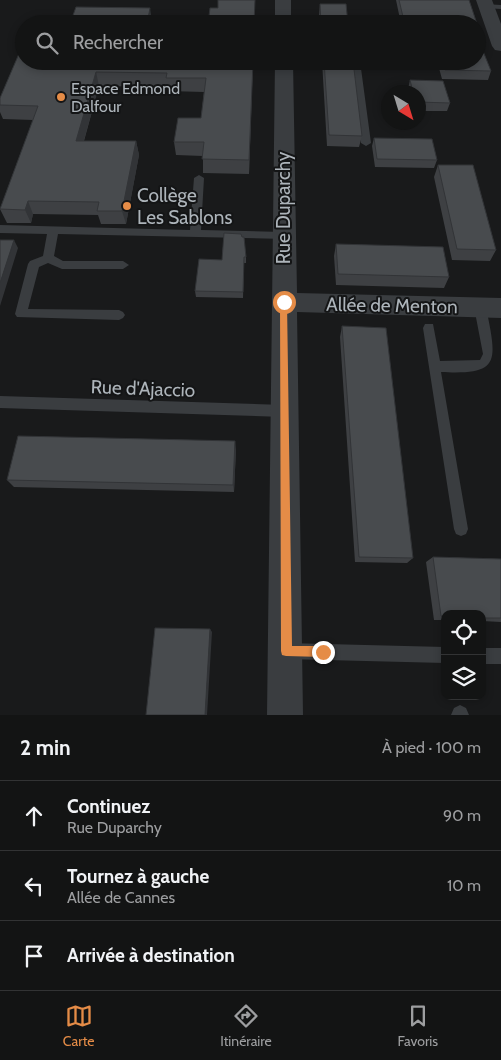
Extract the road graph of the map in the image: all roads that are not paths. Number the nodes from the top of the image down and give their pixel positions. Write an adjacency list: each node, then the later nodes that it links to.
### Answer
1 (283, 0): 3 (street)
2 (491, 4): 5 (street)
3 (283, 15)
4 (486, 42): 5 (street)
5 (501, 44)
6 (284, 70): 13 (street, Rue Duparchy)
7 (357, 70): 8 (lane)
8 (366, 143)
9 (199, 178): 12 (lane)
10 (0, 229): 11 (lane)
11 (53, 230): 12 (lane); 14 (lane)
12 (195, 233): 13 (lane)
13 (283, 236): 16 (street, Rue Duparchy)
14 (48, 258): 15 (lane); 18 (lane)
15 (123, 265)
16 (284, 302): 17 (street, Allée de Menton); 22 (street, Rue Duparchy)
17 (491, 308): 20 (lane)
18 (119, 315)
19 (429, 328): 20 (lane)
20 (434, 366): 23 (lane)
21 (0, 402): 22 (lane, Rue d'Ajaccio)
22 (284, 410): 24 (street, Rue Duparchy)
23 (461, 529)
24 (286, 651): 25 (lane); 28 (street, Rue Duparchy)
25 (441, 655)
26 (486, 656): 27 (lane)
27 (501, 656)
28 (285, 715)

